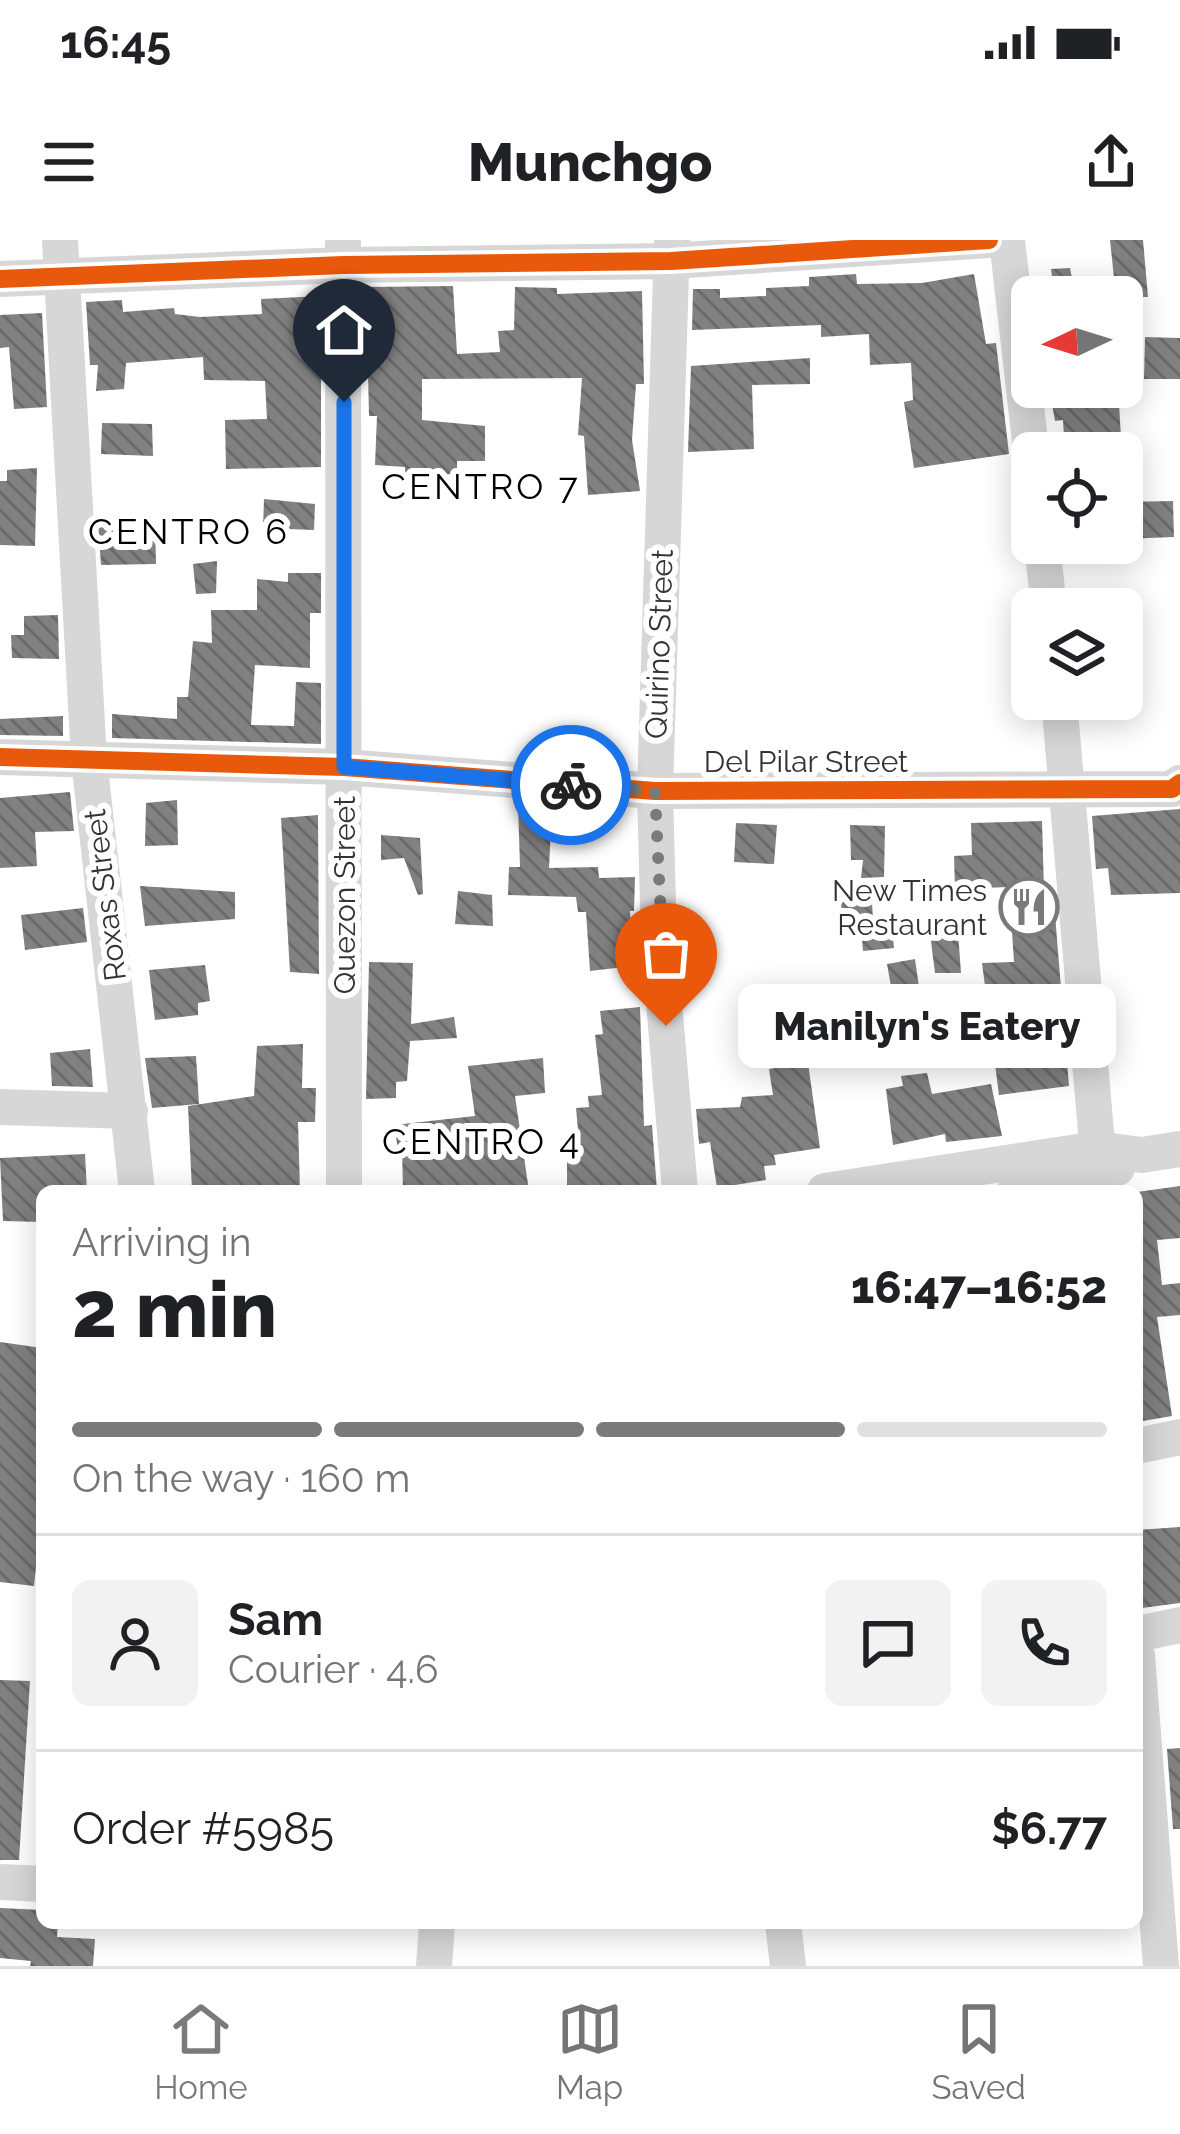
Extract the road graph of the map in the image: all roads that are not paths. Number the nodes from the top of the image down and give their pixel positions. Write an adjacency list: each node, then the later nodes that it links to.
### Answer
1 (988, 240): 3 (street)
2 (1007, 240): 7 (street)
3 (672, 250): 4 (street); 13 (street, Quirino Street)
4 (343, 252): 5 (street); 11 (street, Quezon Street)
5 (59, 258): 6 (street); 10 (street, Roxas Street)
6 (0, 279)
7 (1029, 432)
8 (1062, 720): 14 (street)
9 (0, 757): 10 (street, Del Pilar Street)
10 (89, 759): 11 (street, Del Pilar Street); 16 (street, Roxas Street)
11 (344, 767): 13 (street, Del Pilar Street); 20 (street, Quezon Street)
12 (1180, 783): 14 (street, Del Pilar Street)
13 (655, 791): 14 (street, Del Pilar Street); 21 (street, Quirino Street)
14 (1070, 791): 18 (street)
15 (0, 1107): 16 (street)
16 (130, 1111): 19 (street, Roxas Street)
17 (1180, 1149): 18 (street)
18 (1099, 1173): 22 (street); 23 (street)
19 (136, 1185)
20 (344, 1185)
21 (679, 1185)
22 (916, 1185)
23 (1043, 1185)
24 (1180, 1437): 25 (street)
25 (1143, 1445)
26 (1180, 1625): 27 (street)
27 (1143, 1633)
28 (1143, 1717): 29 (street)
29 (1156, 1851): 36 (street)
30 (0, 1882): 31 (street)
31 (36, 1883)
32 (436, 1929): 34 (street)
33 (784, 1929): 35 (street)
34 (434, 1966)
35 (788, 1966)
36 (1161, 1966)

